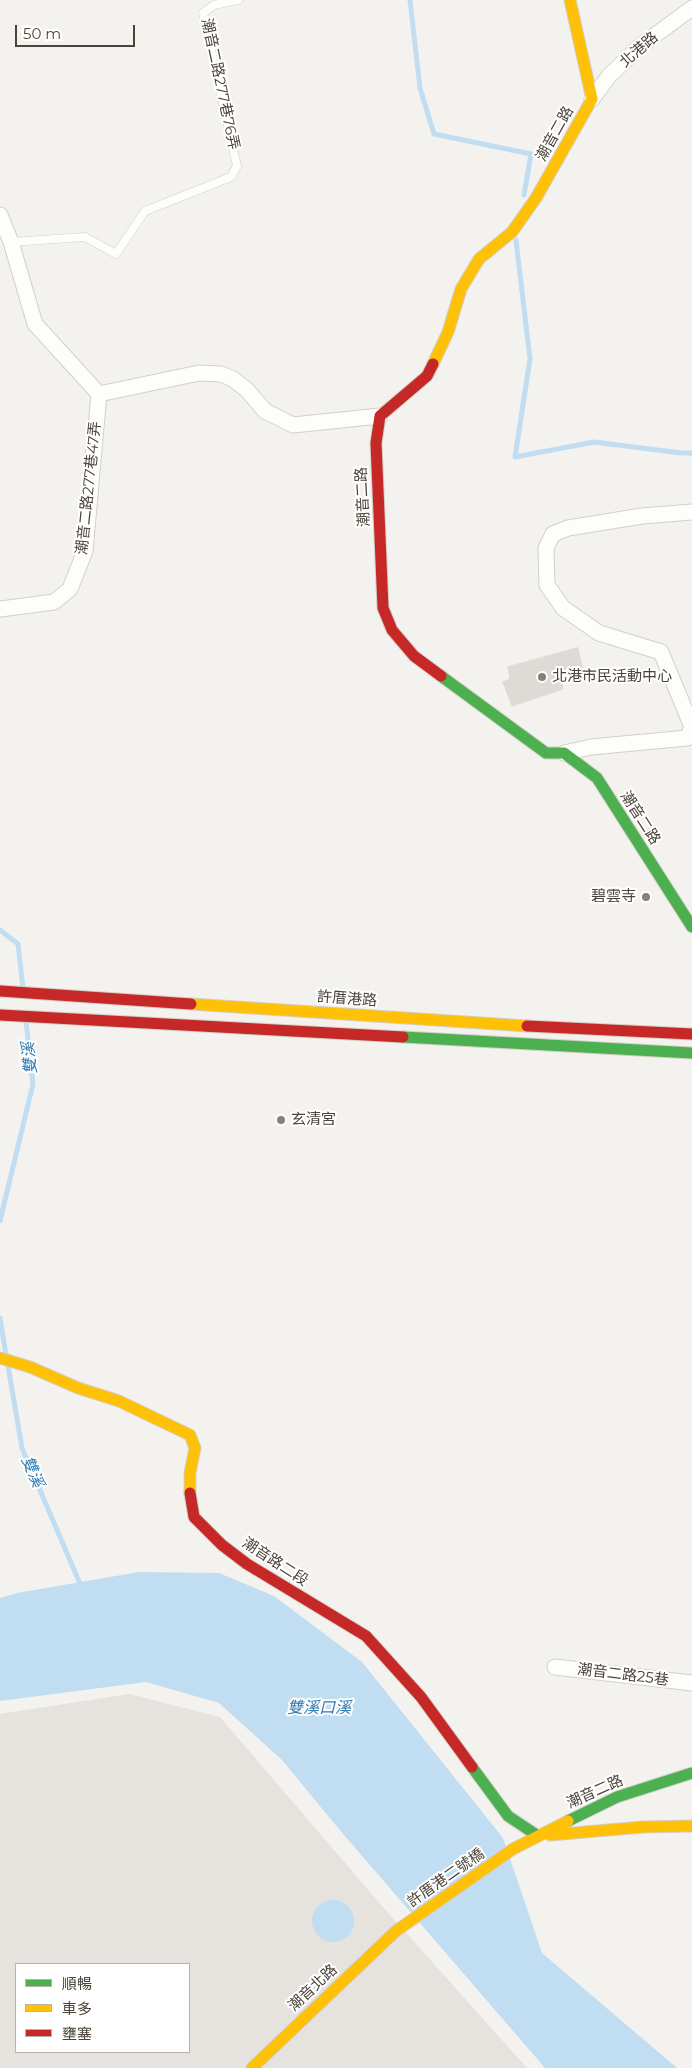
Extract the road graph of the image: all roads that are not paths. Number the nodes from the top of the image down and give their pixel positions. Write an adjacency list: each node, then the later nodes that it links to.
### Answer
1 (238, 0): 6 (lane, 潮音二路277巷76弄)
2 (570, 0): 4 (street, 潮音二路)
3 (692, 8): 4 (street, 北港路)
4 (592, 98): 8 (street, 潮音二路)
5 (0, 216): 6 (street)
6 (11, 242): 7 (street)
7 (99, 394): 8 (street); 10 (street, 潮音二路277巷47弄)
8 (380, 416): 12 (street, 潮音二路)
9 (692, 512): 11 (street)
10 (0, 609)
11 (692, 727): 12 (street)
12 (564, 753): 13 (street, 潮音二路)
13 (692, 927)
14 (0, 991): 16 (street, 許厝港路)
15 (0, 1014): 17 (street)
16 (692, 1034)
17 (692, 1053)
18 (0, 1358): 23 (street, 潮音路二段)
19 (555, 1667): 20 (street, 潮音二路25巷)
20 (692, 1683)
21 (692, 1774): 23 (street, 潮音二路)
22 (692, 1826): 23 (street)
23 (538, 1836): 24 (street, 潮音二路)
24 (513, 1849): 25 (street, 許厝港二號橋)
25 (396, 1931): 26 (street, 潮音北路)
26 (252, 2068)

